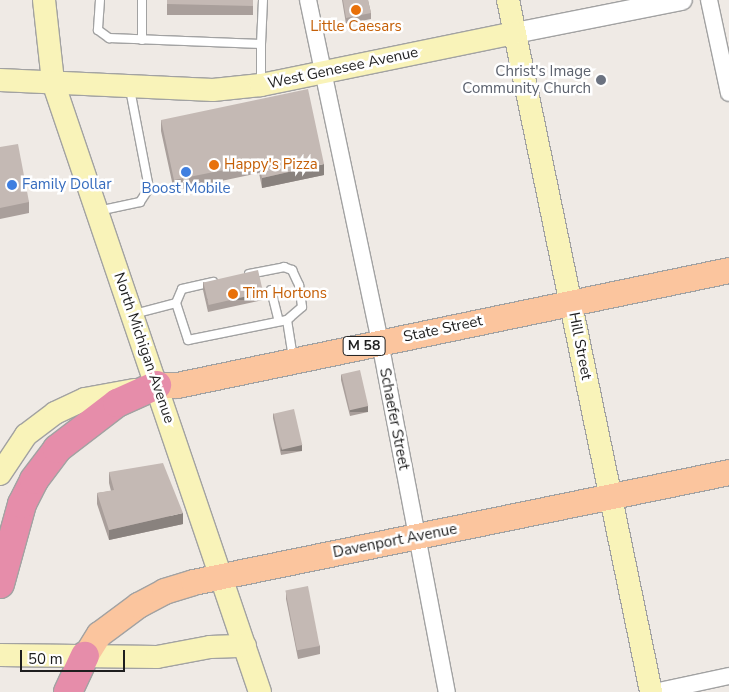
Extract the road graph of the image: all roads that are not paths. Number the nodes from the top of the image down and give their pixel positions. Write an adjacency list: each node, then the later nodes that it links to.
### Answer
1 (44, 0): 14 (main road, North Michigan Avenue)
2 (100, 0): 10 (lane)
3 (142, 0): 10 (lane)
4 (263, 0): 11 (lane)
5 (308, 0): 12 (street, Schaefer Street)
6 (508, 0): 9 (main road, Hill Street)
7 (682, 0): 9 (street, West Genesee Avenue)
8 (709, 0): 17 (street)
9 (515, 33): 12 (main road, West Genesee Avenue); 23 (main road, Hill Street)
10 (142, 40): 11 (lane)
11 (261, 44): 15 (lane)
12 (323, 73): 15 (main road, West Genesee Avenue); 27 (street, Schaefer Street)
13 (0, 80): 14 (main road, West Genesee Avenue)
14 (53, 82): 16 (main road, West Genesee Avenue); 18 (main road, North Michigan Avenue)
15 (261, 85): 16 (main road, West Genesee Avenue)
16 (129, 87): 18 (lane)
17 (729, 93)
18 (98, 211): 25 (main road, North Michigan Avenue)
19 (729, 270): 23 (main road, State Street / M 58)
20 (238, 277): 26 (lane)
21 (219, 281): 24 (lane)
22 (271, 290): 26 (lane)
23 (572, 302): 27 (main road, State Street / M 58); 32 (main road, Hill Street)
24 (176, 303): 25 (lane); 26 (lane)
25 (133, 314): 29 (main road, North Michigan Avenue)
26 (283, 320): 28 (lane)
27 (380, 342): 28 (main road, State Street / M 58); 33 (street, Schaefer Street)
28 (294, 361): 29 (main road, State Street / M 58)
29 (157, 385): 31 (main road); 34 (main road, North Michigan Avenue); 35 (highway)
30 (729, 472): 32 (main road, Davenport Avenue)
31 (0, 474)
32 (611, 498): 33 (main road, Davenport Avenue); 43 (main road, Hill Street)
33 (418, 537): 34 (main road, Davenport Avenue); 42 (street, Schaefer Street)
34 (221, 576): 36 (main road, North Michigan Avenue); 38 (main road, Davenport Avenue)
35 (0, 584)
36 (244, 646): 38 (main road); 41 (main road, North Michigan Avenue)
37 (0, 655): 38 (main road)
38 (85, 656): 40 (highway)
39 (729, 676): 43 (street)
40 (68, 692)
41 (260, 692)
42 (447, 692)
43 (653, 692)

